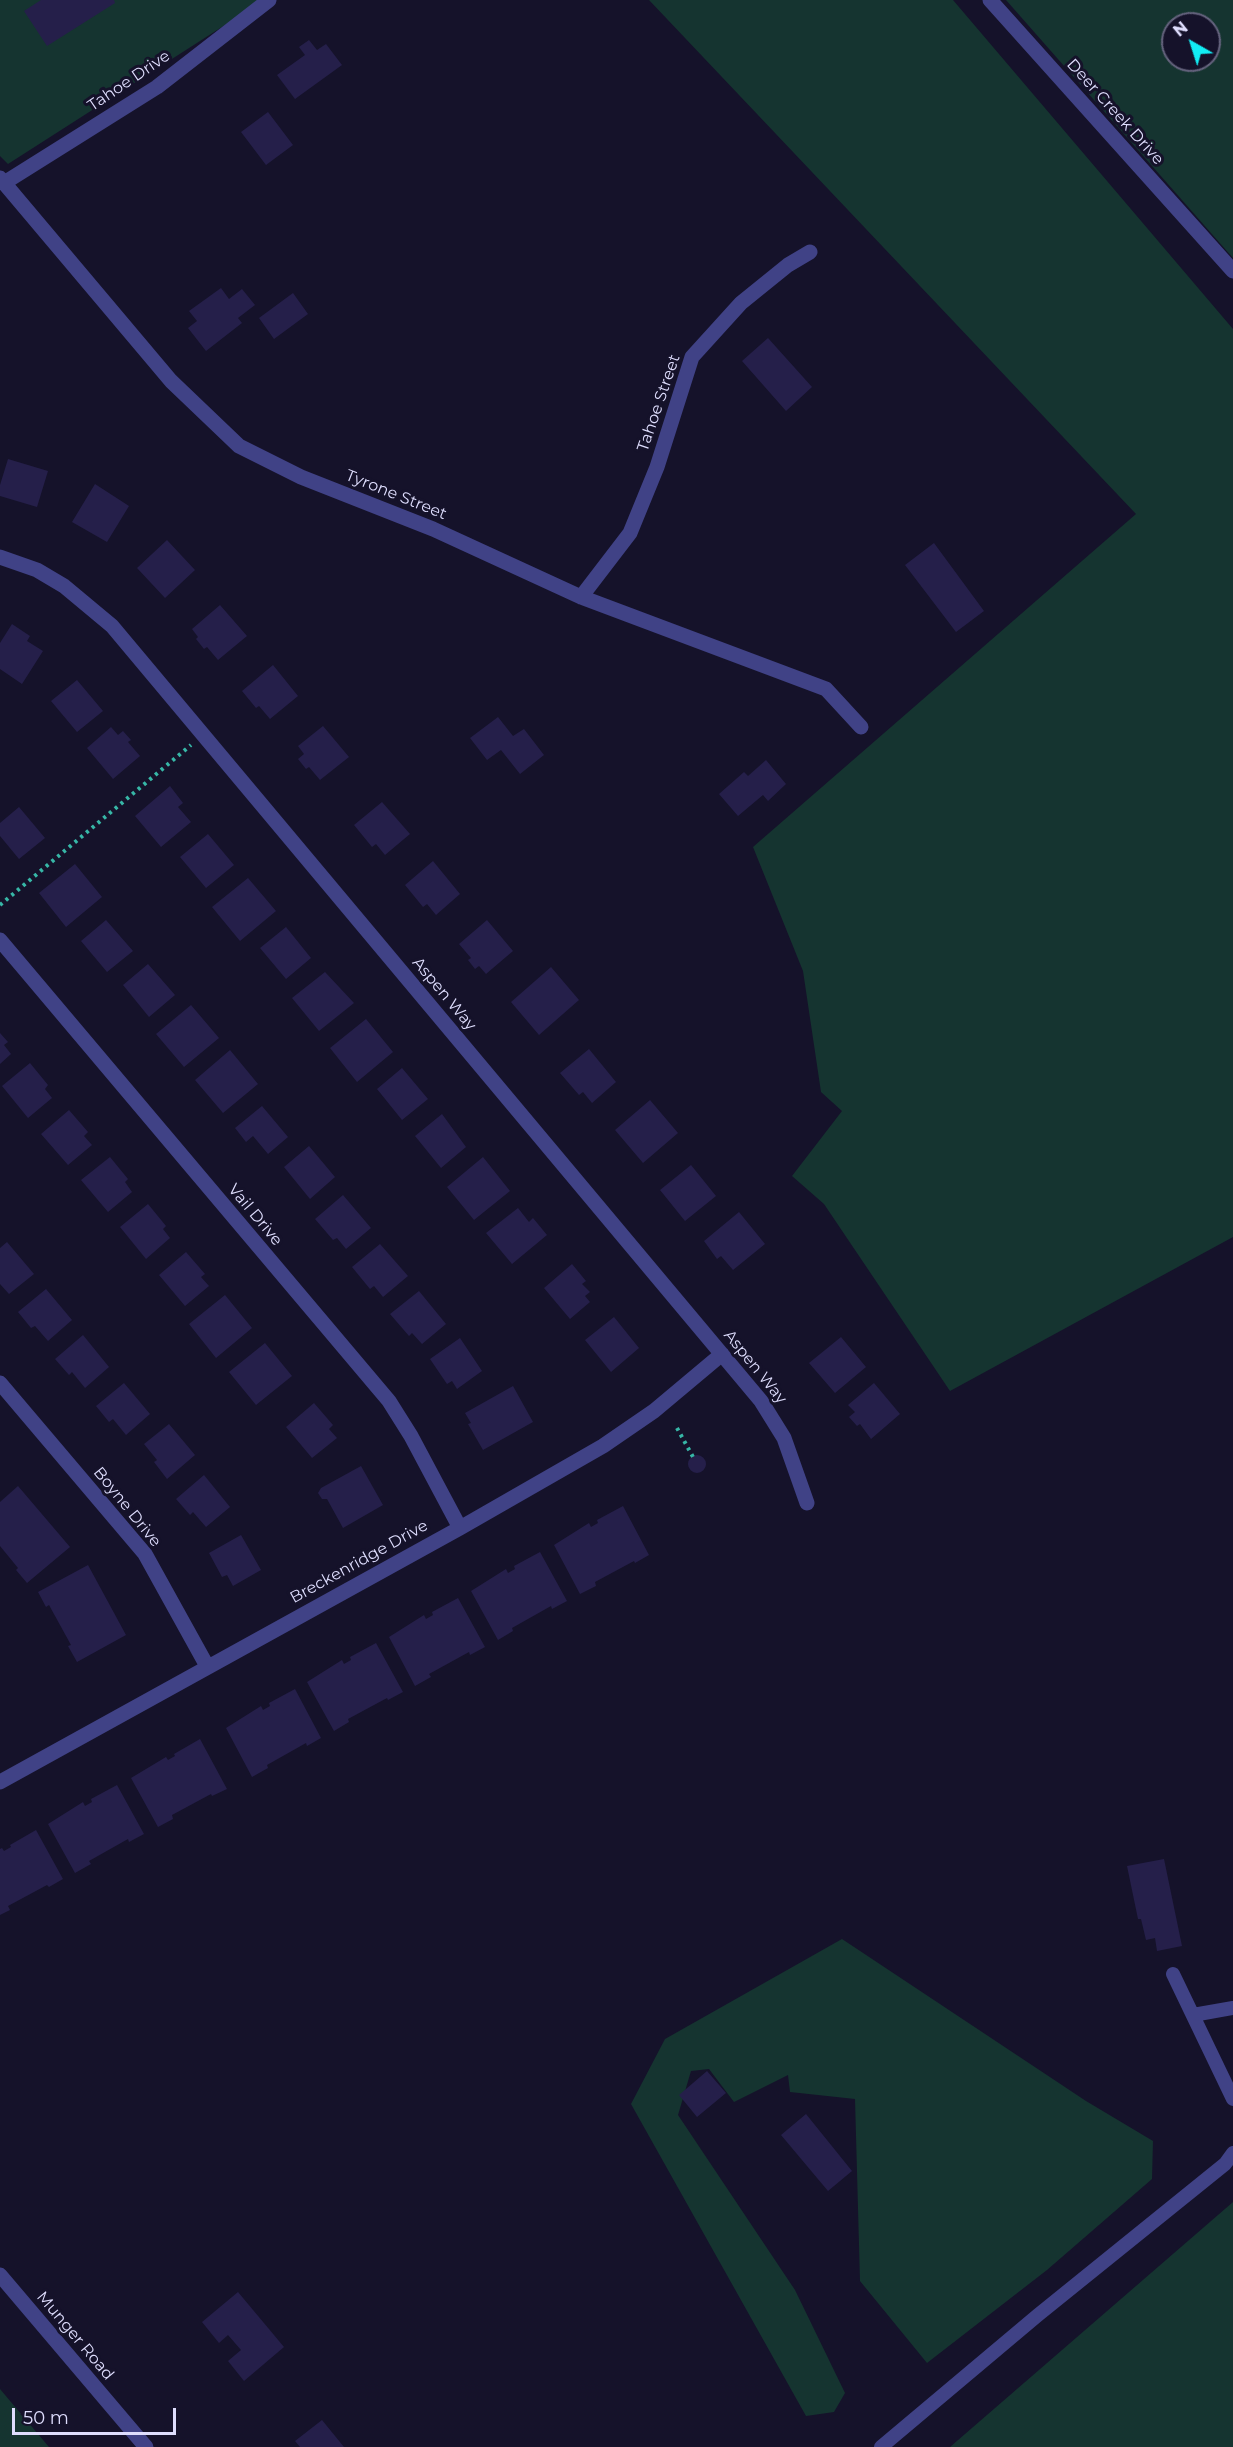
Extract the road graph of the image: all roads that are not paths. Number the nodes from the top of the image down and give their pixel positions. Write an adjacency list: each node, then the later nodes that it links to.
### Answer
1 (269, 0): 3 (street, Tahoe Drive)
2 (990, 0): 5 (street, Deer Creek Drive)
3 (2, 181): 7 (street, Tyrone Street)
4 (810, 252): 7 (street, Tahoe Street)
5 (1233, 271)
6 (0, 557): 10 (street, Aspen Way)
7 (581, 597): 8 (street, Tyrone Street)
8 (861, 727)
9 (0, 940): 13 (street, Vail Drive)
10 (722, 1354): 12 (street, Aspen Way); 13 (street, Breckenridge Drive)
11 (0, 1383): 14 (street, Boyne Drive)
12 (807, 1503)
13 (460, 1527): 14 (street, Breckenridge Drive)
14 (207, 1666): 15 (street, Breckenridge Drive)
15 (0, 1782)
16 (1173, 1974): 18 (lane)
17 (1233, 2008): 18 (lane)
18 (1193, 2015): 19 (lane)
19 (1233, 2099)
20 (1233, 2152): 23 (lane)
21 (0, 2275): 22 (street, Munger Road)
22 (146, 2447)
23 (881, 2447)

